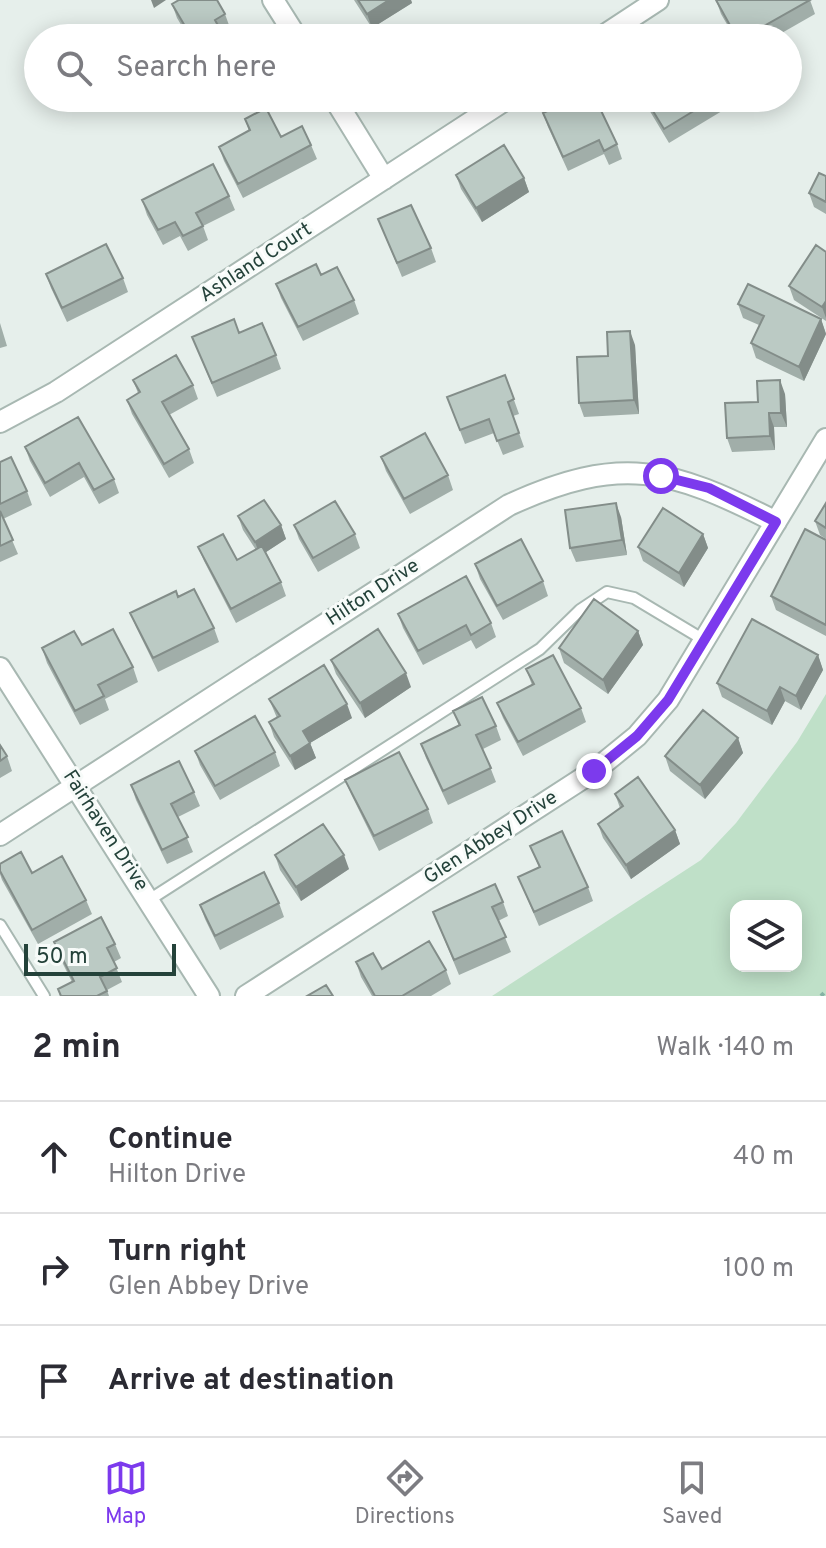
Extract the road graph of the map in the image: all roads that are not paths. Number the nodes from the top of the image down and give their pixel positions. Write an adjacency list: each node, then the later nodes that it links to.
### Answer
1 (273, 0): 3 (street)
2 (658, 0): 4 (street)
3 (288, 24)
4 (621, 24)
5 (343, 112): 7 (street)
6 (487, 112): 7 (street, Ashland Court)
7 (384, 179): 8 (street, Ashland Court)
8 (0, 422)
9 (826, 439): 10 (street, Glen Abbey Drive)
10 (776, 522): 11 (street, Glen Abbey Drive); 13 (street, Hilton Drive)
11 (704, 640): 15 (lane); 19 (street, Glen Abbey Drive)
12 (0, 668): 13 (street, Fairhaven Drive)
13 (76, 786): 14 (street, Hilton Drive); 15 (street, Fairhaven Drive)
14 (0, 835)
15 (149, 900): 18 (street, Fairhaven Drive)
16 (0, 925): 17 (lane)
17 (44, 996)
18 (209, 996)
19 (246, 996)

